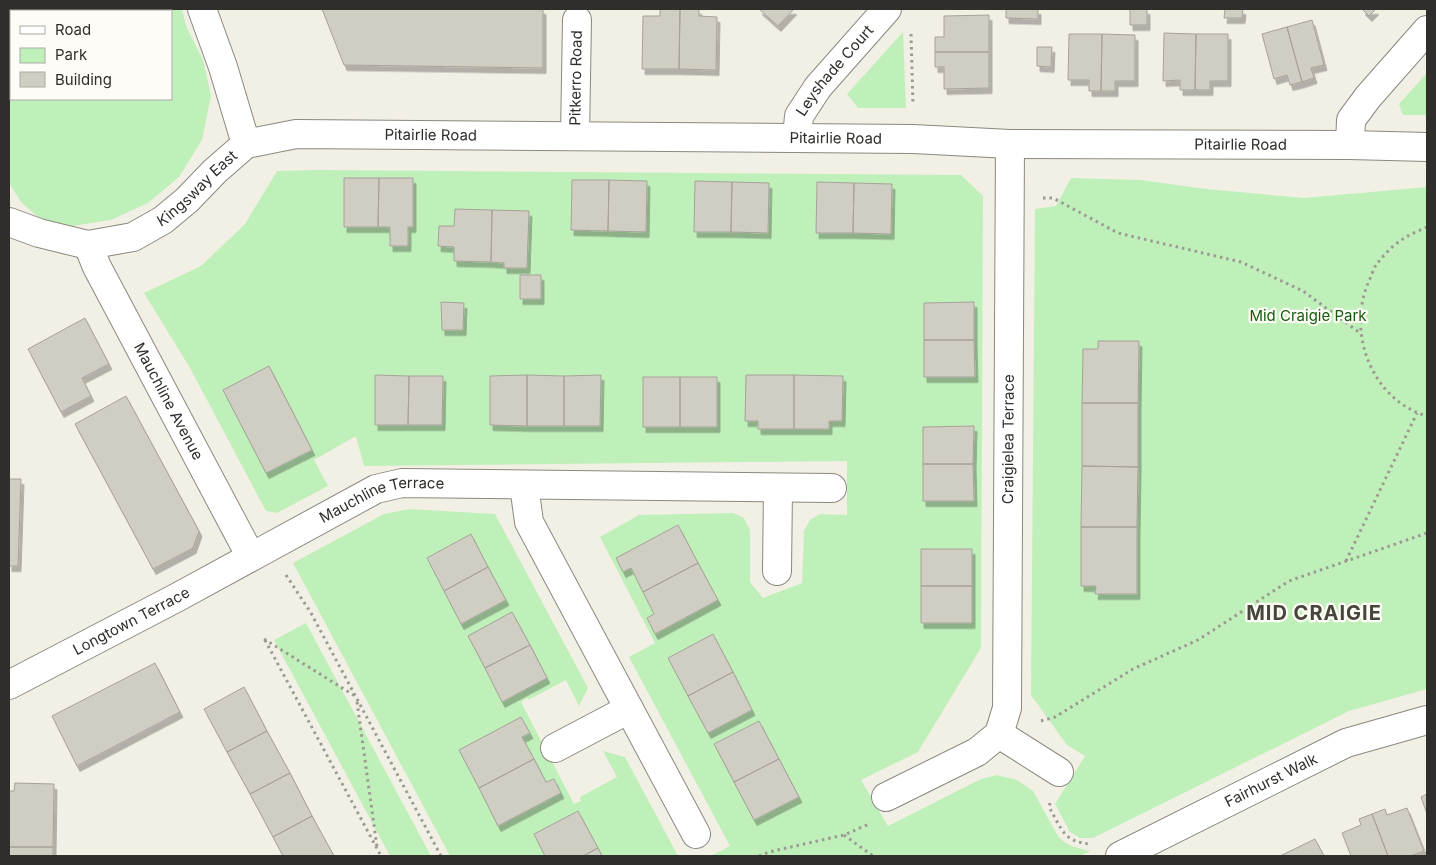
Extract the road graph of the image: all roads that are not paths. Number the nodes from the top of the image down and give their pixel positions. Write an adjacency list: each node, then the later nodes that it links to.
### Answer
1 (202, 9): 7 (street, Kingsway East)
2 (887, 9): 6 (street, Leyshade Court)
3 (577, 20): 5 (street, Pitkerro Road)
4 (1427, 30): 9 (street)
5 (575, 136): 6 (street, Pitairlie Road); 7 (street, Pitairlie Road)
6 (797, 138): 8 (street, Pitairlie Road)
7 (246, 144): 12 (street, Kingsway East)
8 (1010, 144): 9 (street, Pitairlie Road); 21 (street, Craigielea Terrace)
9 (1350, 145): 10 (street, Pitairlie Road)
10 (1427, 147)
11 (9, 222): 12 (street, Kingsway East)
12 (88, 245): 16 (street, Mauchline Avenue)
13 (524, 485): 14 (street, Mauchline Terrace); 16 (street, Mauchline Terrace); 19 (street)
14 (778, 488): 15 (street, Mauchline Terrace); 17 (street)
15 (832, 488)
16 (260, 552): 18 (street, Longtown Terrace)
17 (777, 571)
18 (9, 684)
19 (629, 709): 22 (street); 25 (street)
20 (1427, 720): 26 (street, Fairhurst Walk)
21 (999, 734): 23 (street); 24 (street)
22 (555, 748)
23 (1059, 772)
24 (886, 797)
25 (696, 834)
26 (1120, 856)

